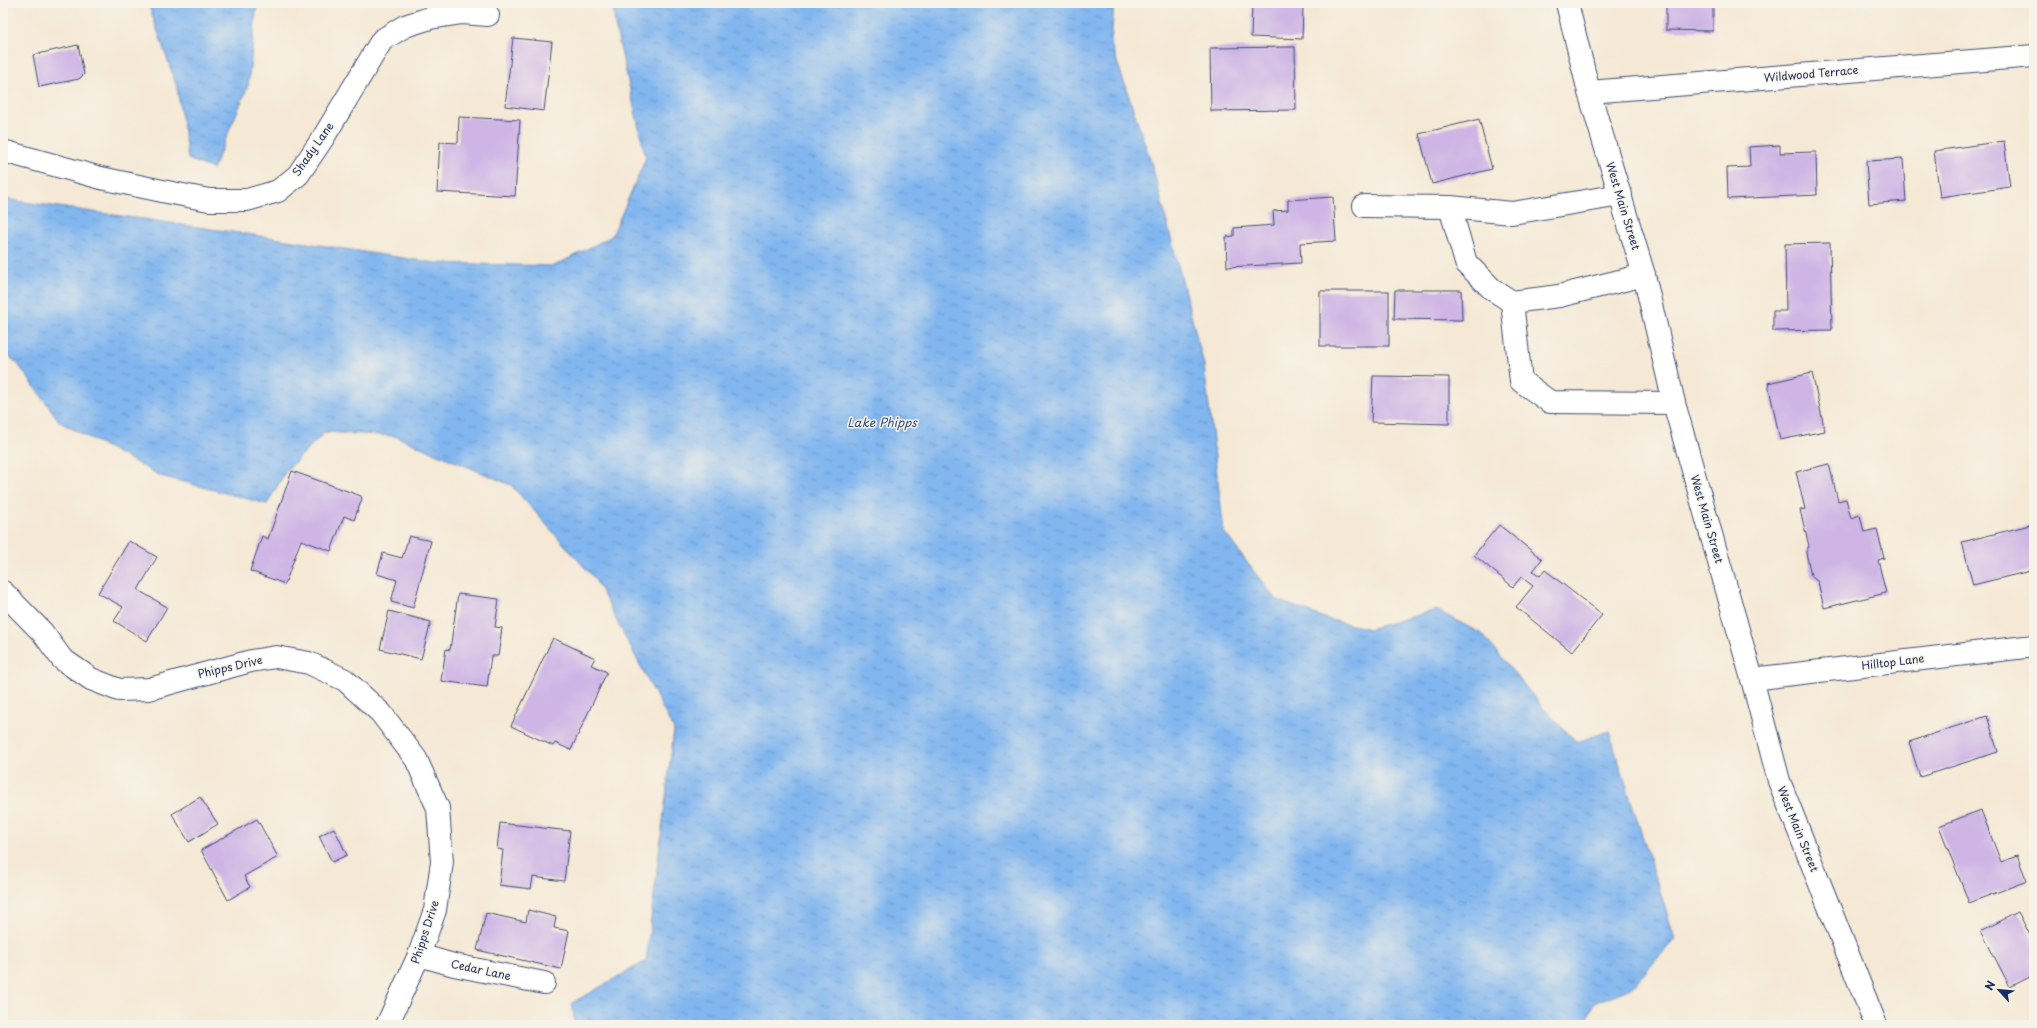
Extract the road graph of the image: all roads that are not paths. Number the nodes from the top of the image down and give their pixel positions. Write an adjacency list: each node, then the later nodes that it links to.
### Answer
1 (1567, 3): 4 (street, West Main Street)
2 (488, 15): 5 (street, Shady Lane)
3 (2034, 56): 4 (street, Wildwood Terrace)
4 (1589, 92): 6 (street, West Main Street)
5 (3, 151)
6 (1621, 195): 8 (street); 9 (street, West Main Street)
7 (1364, 206): 8 (street)
8 (1450, 207): 10 (street)
9 (1644, 276): 10 (street); 11 (street, West Main Street)
10 (1512, 302): 11 (street)
11 (1674, 403): 14 (street, West Main Street)
12 (3, 592): 15 (street, Phipps Drive)
13 (2034, 646): 14 (street, Hilltop Lane)
14 (1752, 679): 18 (street, West Main Street)
15 (419, 955): 16 (street, Cedar Lane); 17 (street, Phipps Drive)
16 (544, 983)
17 (387, 1025)
18 (1876, 1025)

